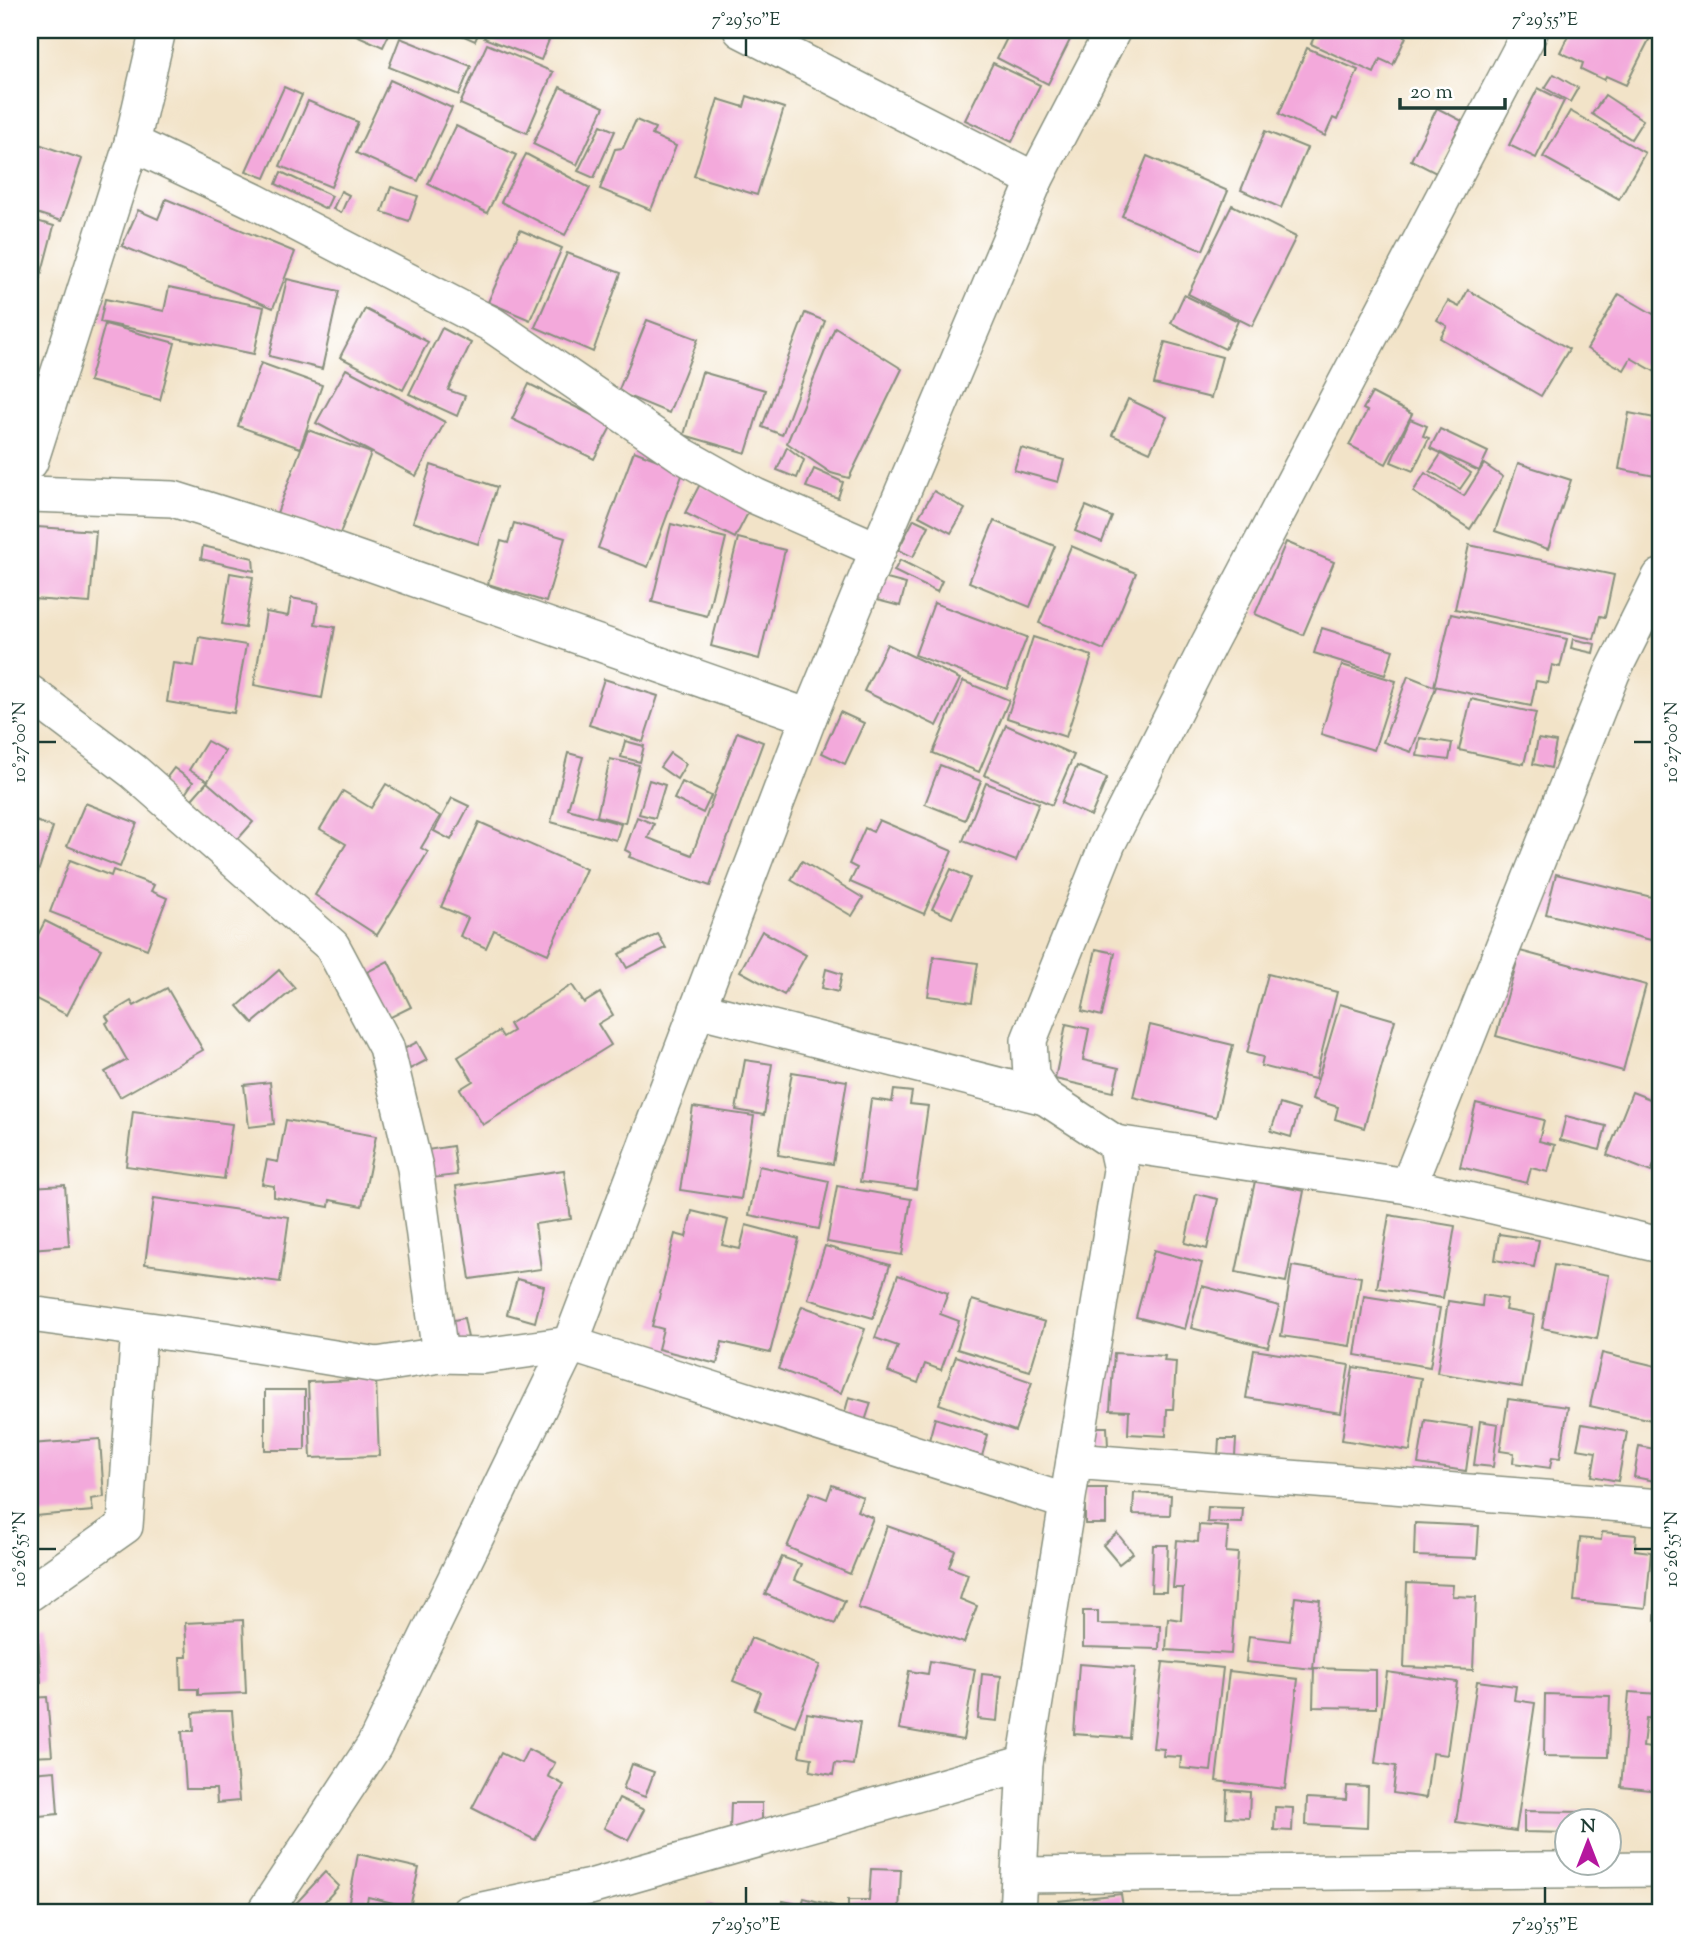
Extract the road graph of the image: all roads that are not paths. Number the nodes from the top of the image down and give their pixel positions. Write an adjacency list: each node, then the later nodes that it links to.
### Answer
1 (158, 30): 5 (street)
2 (741, 30): 6 (street)
3 (1114, 30): 6 (street)
4 (1531, 30): 15 (street)
5 (132, 143): 7 (street); 10 (street)
6 (1035, 180): 10 (street)
7 (45, 364): 8 (street)
8 (30, 462)
9 (30, 494): 13 (street)
10 (878, 550): 13 (street)
11 (1660, 577): 17 (street)
12 (30, 693): 22 (street)
13 (809, 717): 14 (street)
14 (697, 1009): 15 (street); 21 (street)
15 (1045, 1097): 16 (street)
16 (1115, 1143): 17 (street); 23 (street)
17 (1408, 1186): 18 (street)
18 (1660, 1245)
19 (30, 1314): 20 (street)
20 (139, 1329): 22 (street); 26 (street)
21 (570, 1344): 22 (street); 24 (street); 30 (street)
22 (440, 1355)
23 (1074, 1461): 24 (street); 25 (street)
24 (1067, 1502): 27 (street)
25 (1660, 1507)
26 (30, 1593)
27 (1025, 1763): 29 (street); 31 (street)
28 (1660, 1869): 29 (street)
29 (1019, 1875): 32 (street)
30 (264, 1913)
31 (468, 1913)
32 (1017, 1913)

